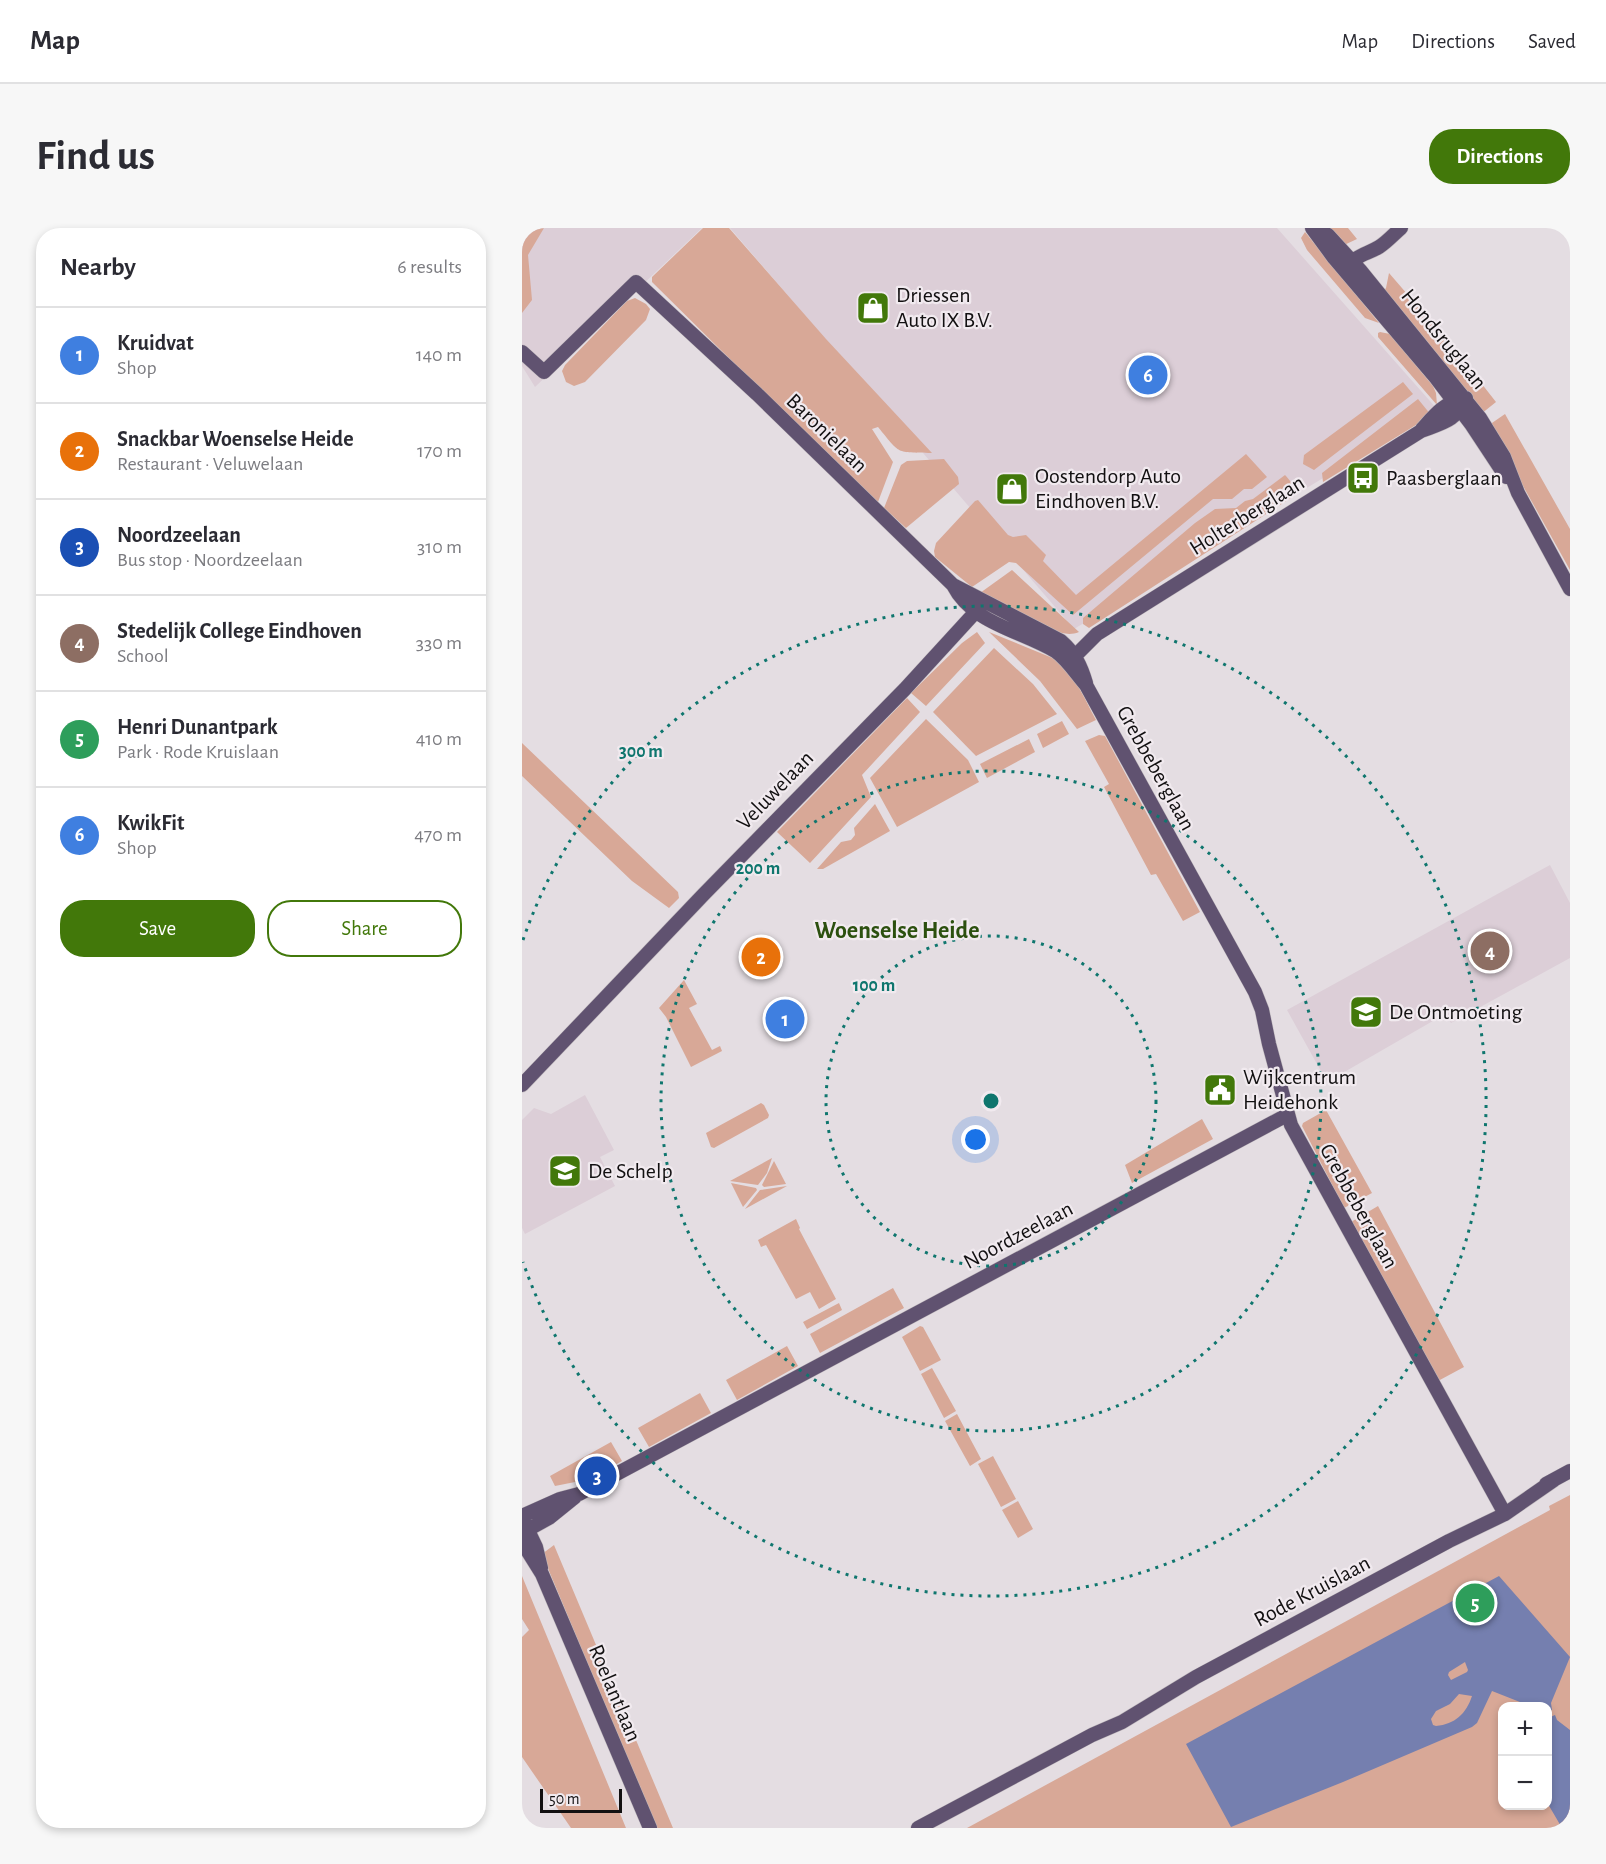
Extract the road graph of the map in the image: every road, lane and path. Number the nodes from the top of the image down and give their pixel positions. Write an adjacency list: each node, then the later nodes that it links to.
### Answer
1 (1314, 228): 3 (street, Hondsruglaan)
2 (1401, 228): 3 (street)
3 (1353, 268): 5 (street, Hondsruglaan)
4 (522, 352): 7 (street, Baronielaan)
5 (1460, 404): 6 (street, Hondsruglaan); 8 (street, Holterberglaan)
6 (1570, 589)
7 (980, 607): 8 (street, Baronielaan); 9 (street, Veluwelaan)
8 (1068, 653): 10 (street, Grebbeberglaan)
9 (522, 1086)
10 (1287, 1115): 12 (street, Grebbeberglaan); 13 (street, Noordzeelaan)
11 (1570, 1472): 12 (street, Rode Kruislaan)
12 (1502, 1509): 15 (street, Rode Kruislaan)
13 (523, 1528): 14 (street, Roelantlaan)
14 (650, 1828)
15 (918, 1828)

